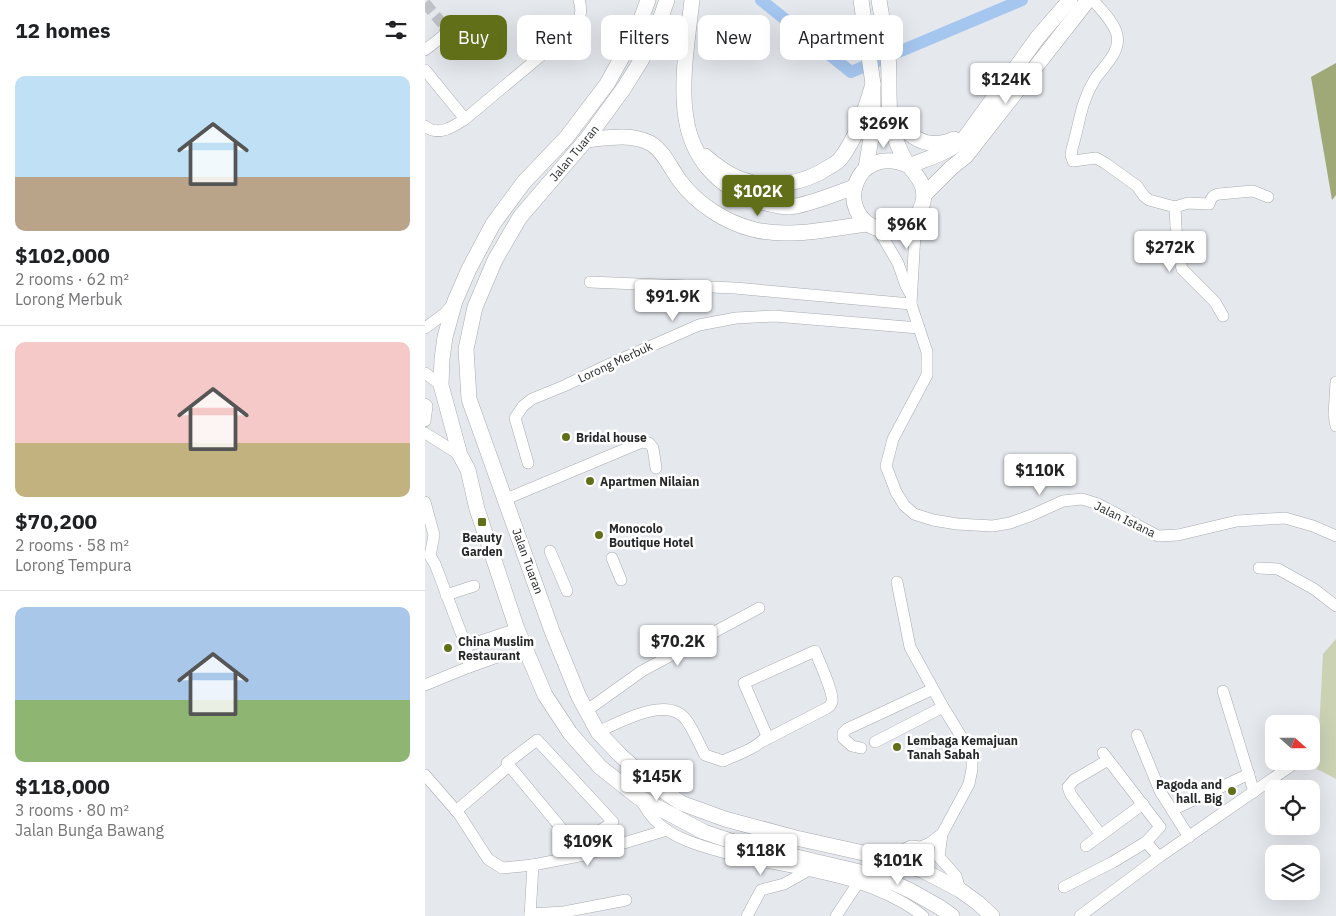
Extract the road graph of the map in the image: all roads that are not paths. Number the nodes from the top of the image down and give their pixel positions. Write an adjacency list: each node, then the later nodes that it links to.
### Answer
1 (579, 0): 13 (street)
2 (648, 0): 30 (main road, Jalan Tuaran)
3 (667, 0): 18 (main road, Jalan Tuaran)
4 (692, 0): 19 (main road)
5 (861, 0): 14 (main road)
6 (879, 0): 17 (main road)
7 (1070, 0): 15 (main road)
8 (1088, 0): 23 (main road)
9 (1093, 0): 25 (street)
10 (440, 37): 11 (street)
11 (425, 50)
12 (425, 70): 13 (street)
13 (465, 119): 16 (street)
14 (868, 122): 19 (main road); 21 (main road)
15 (972, 125): 17 (main road); 20 (main road)
16 (425, 126)
17 (899, 132): 20 (main road)
18 (586, 140): 27 (main road); 44 (main road, Jalan Tuaran)
19 (693, 145): 22 (main road)
20 (909, 166): 21 (main road); 23 (main road)
21 (866, 168): 22 (main road)
22 (854, 187): 27 (main road)
23 (924, 196): 26 (main road)
24 (1268, 197): 25 (street)
25 (1175, 207): 31 (street)
26 (916, 217): 27 (main road); 29 (street, Jalan Istana)
27 (873, 226): 29 (street, Jalan Istana)
28 (590, 282): 29 (street)
29 (911, 300): 33 (street, Jalan Istana)
30 (455, 301): 32 (street); 36 (main road, Jalan Tuaran)
31 (1223, 316)
32 (425, 328)
33 (919, 328): 42 (street, Lorong Merbuk); 46 (street, Jalan Istana)
34 (425, 373): 36 (street)
35 (1336, 382): 39 (street)
36 (441, 385): 41 (main road, Jalan Tuaran)
37 (425, 404): 38 (street)
38 (425, 421)
39 (1336, 426)
40 (425, 433): 41 (street)
41 (460, 455): 58 (main road, Jalan Tuaran)
42 (528, 463)
43 (656, 468): 44 (street)
44 (505, 499): 66 (main road, Jalan Tuaran)
45 (425, 502): 48 (street)
46 (1336, 536)
47 (550, 551): 54 (street)
48 (427, 557): 55 (street)
49 (612, 558): 51 (street)
50 (1259, 568): 56 (street)
51 (621, 580)
52 (897, 582): 63 (street)
53 (474, 586): 55 (street)
54 (567, 591)
55 (446, 596): 59 (street)
56 (1336, 606)
57 (759, 608): 66 (street)
58 (517, 629): 59 (street); 77 (main road, Jalan Tuaran)
59 (466, 646): 61 (street)
60 (497, 657): 61 (street)
61 (469, 667): 62 (street)
62 (425, 685)
63 (933, 689): 65 (street); 71 (street)
64 (1223, 691): 74 (street)
65 (943, 707): 70 (street); 82 (street)
66 (586, 710): 67 (main road, Jalan Tuaran)
67 (598, 732): 69 (street); 90 (main road, Jalan Tuaran)
68 (1137, 735): 79 (street)
69 (763, 741): 69 (street)
70 (875, 742)
71 (861, 748)
72 (509, 766): 80 (street); 86 (street); 86 (street)
73 (1285, 770): 76 (street)
74 (1249, 774): 76 (street); 79 (street)
75 (425, 775): 80 (street)
76 (1254, 792): 84 (street)
77 (638, 797): 81 (street); 98 (main road, Jalan Tuaran)
78 (1143, 804): 83 (street); 83 (street); 85 (street)
79 (1172, 810): 84 (street)
80 (456, 811): 91 (street)
81 (667, 830): 88 (street); 92 (street)
82 (942, 834): 90 (street); 96 (street)
83 (1101, 835): 87 (street)
84 (1189, 837): 89 (street)
85 (1146, 842): 89 (street); 95 (street)
86 (576, 846): 88 (street)
87 (1086, 846)
88 (584, 855): 91 (street)
89 (1159, 857): 104 (street)
90 (886, 858): 93 (main road, Jalan Tuaran)
91 (533, 865): 99 (street)
92 (807, 870): 94 (street); 100 (street)
93 (924, 871): 96 (main road, Jalan Tuaran); 98 (main road)
94 (858, 883): 101 (street); 102 (street)
95 (1064, 886)
96 (960, 890): 103 (main road, Jalan Tuaran)
97 (626, 900): 99 (street)
98 (946, 912)
99 (530, 915)
100 (747, 916)
101 (836, 916)
102 (923, 916)
103 (992, 916)
104 (1080, 916)

